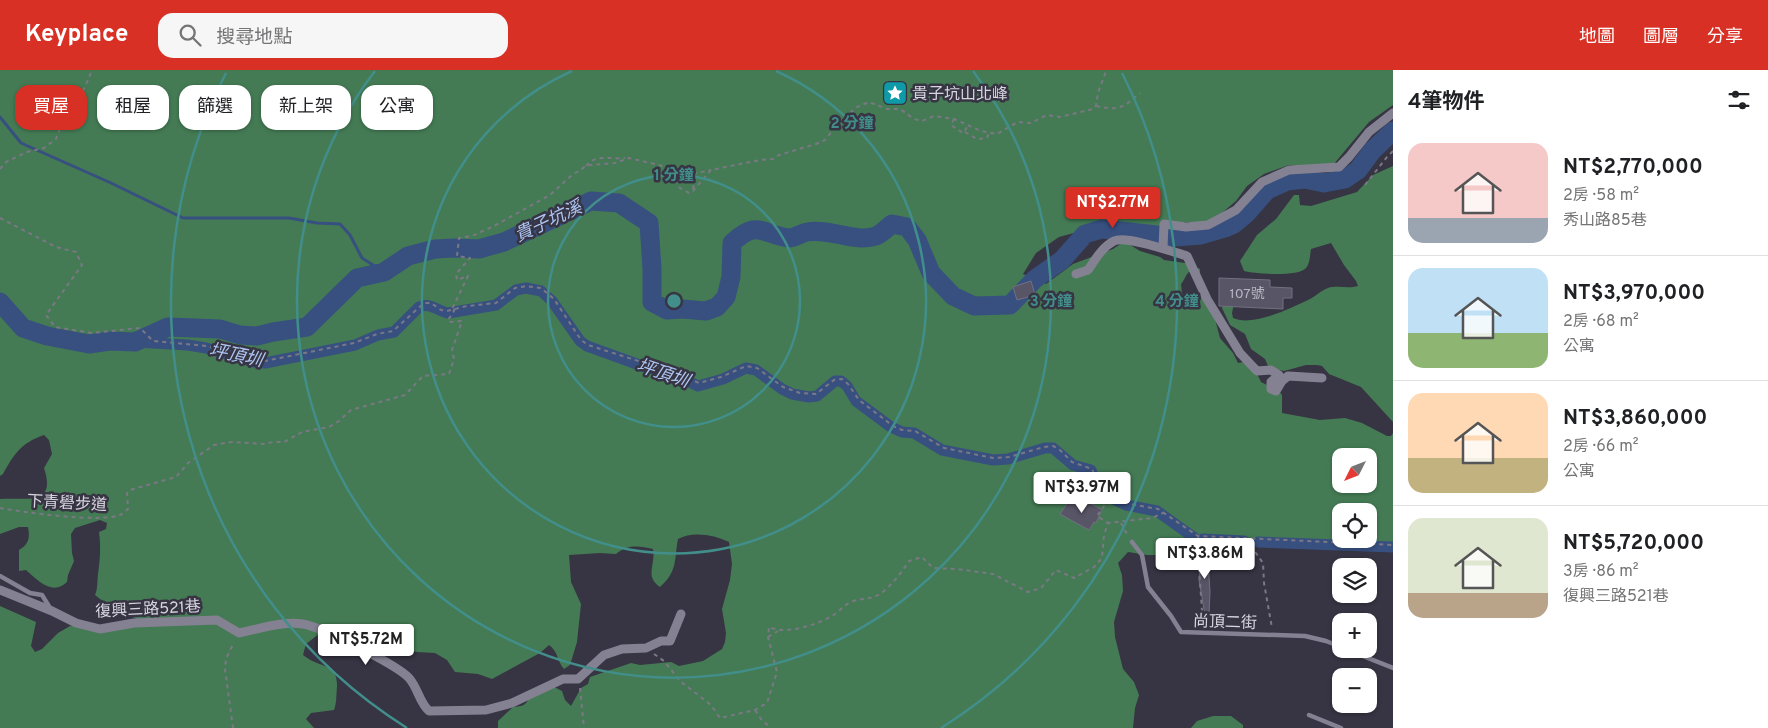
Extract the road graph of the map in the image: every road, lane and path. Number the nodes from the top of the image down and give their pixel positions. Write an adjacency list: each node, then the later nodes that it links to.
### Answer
1 (92, 70): 13 (path)
2 (1104, 70): 4 (path)
3 (1140, 93): 4 (path)
4 (1096, 106): 9 (path)
5 (1393, 113): 20 (street)
6 (954, 120): 7 (path); 8 (path); 15 (path)
7 (968, 126): 8 (path); 9 (path)
8 (965, 132): 9 (path)
9 (990, 132)
10 (1393, 151): 17 (path)
11 (629, 158): 12 (path); 12 (path); 14 (path)
12 (586, 166): 22 (path)
13 (0, 169)
14 (670, 169): 16 (path); 18 (path)
15 (711, 170): 16 (path); 18 (path)
16 (696, 174): 18 (path)
17 (1365, 185)
18 (693, 191)
19 (0, 218): 22 (path)
20 (1163, 247): 21 (street); 23 (street)
21 (1076, 274)
22 (453, 311): 24 (path); 25 (path, 下青礐步道)
23 (1322, 378)
24 (1095, 482): 26 (path); 28 (path)
25 (0, 508)
26 (1163, 514): 27 (path); 29 (path)
27 (1120, 522): 28 (path); 31 (path)
28 (1108, 523): 37 (path)
29 (1198, 536): 30 (path); 39 (path)
30 (1246, 539): 32 (path); 40 (path)
31 (1132, 542): 39 (lane, 尚頂二街)
32 (1393, 545)
33 (0, 576): 35 (lane)
34 (0, 590): 35 (street, 復興三路521巷)
35 (52, 611): 38 (street, 復興三路521巷)
36 (682, 614): 43 (street)
37 (778, 631): 41 (path); 41 (path)
38 (239, 633): 46 (street); 49 (path)
39 (1203, 633): 40 (lane, 尚頂二街)
40 (1273, 635): 42 (lane, 尚頂二街)
41 (768, 637): 47 (path)
42 (1332, 643)
43 (646, 648): 46 (street); 47 (path)
44 (1368, 658): 45 (lane)
45 (1393, 668)
46 (578, 679): 50 (path)
47 (755, 710): 51 (path)
48 (1309, 715): 52 (lane)
49 (233, 728)
50 (584, 728)
51 (771, 728)
52 (1341, 728)

